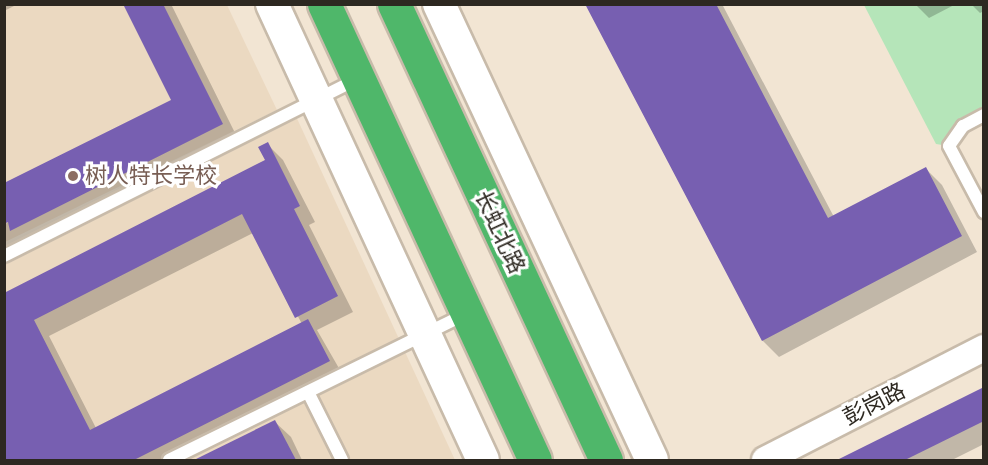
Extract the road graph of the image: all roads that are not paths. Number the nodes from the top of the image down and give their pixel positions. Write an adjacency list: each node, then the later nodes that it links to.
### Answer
1 (272, 4): 6 (street)
2 (324, 4): 5 (highway)
3 (394, 4): 18 (highway, 长虹北路)
4 (439, 4): 19 (street)
5 (359, 79): 6 (lane); 10 (highway)
6 (317, 100): 9 (lane); 11 (street)
7 (984, 115): 8 (lane)
8 (984, 212)
9 (4, 256)
10 (467, 313): 11 (lane); 17 (highway)
11 (425, 334): 13 (lane); 16 (street)
12 (984, 348): 20 (street, 彭岗路)
13 (308, 392): 14 (lane); 15 (lane)
14 (169, 460)
15 (342, 460)
16 (483, 460)
17 (535, 460)
18 (606, 460)
19 (652, 460)
20 (765, 460)

